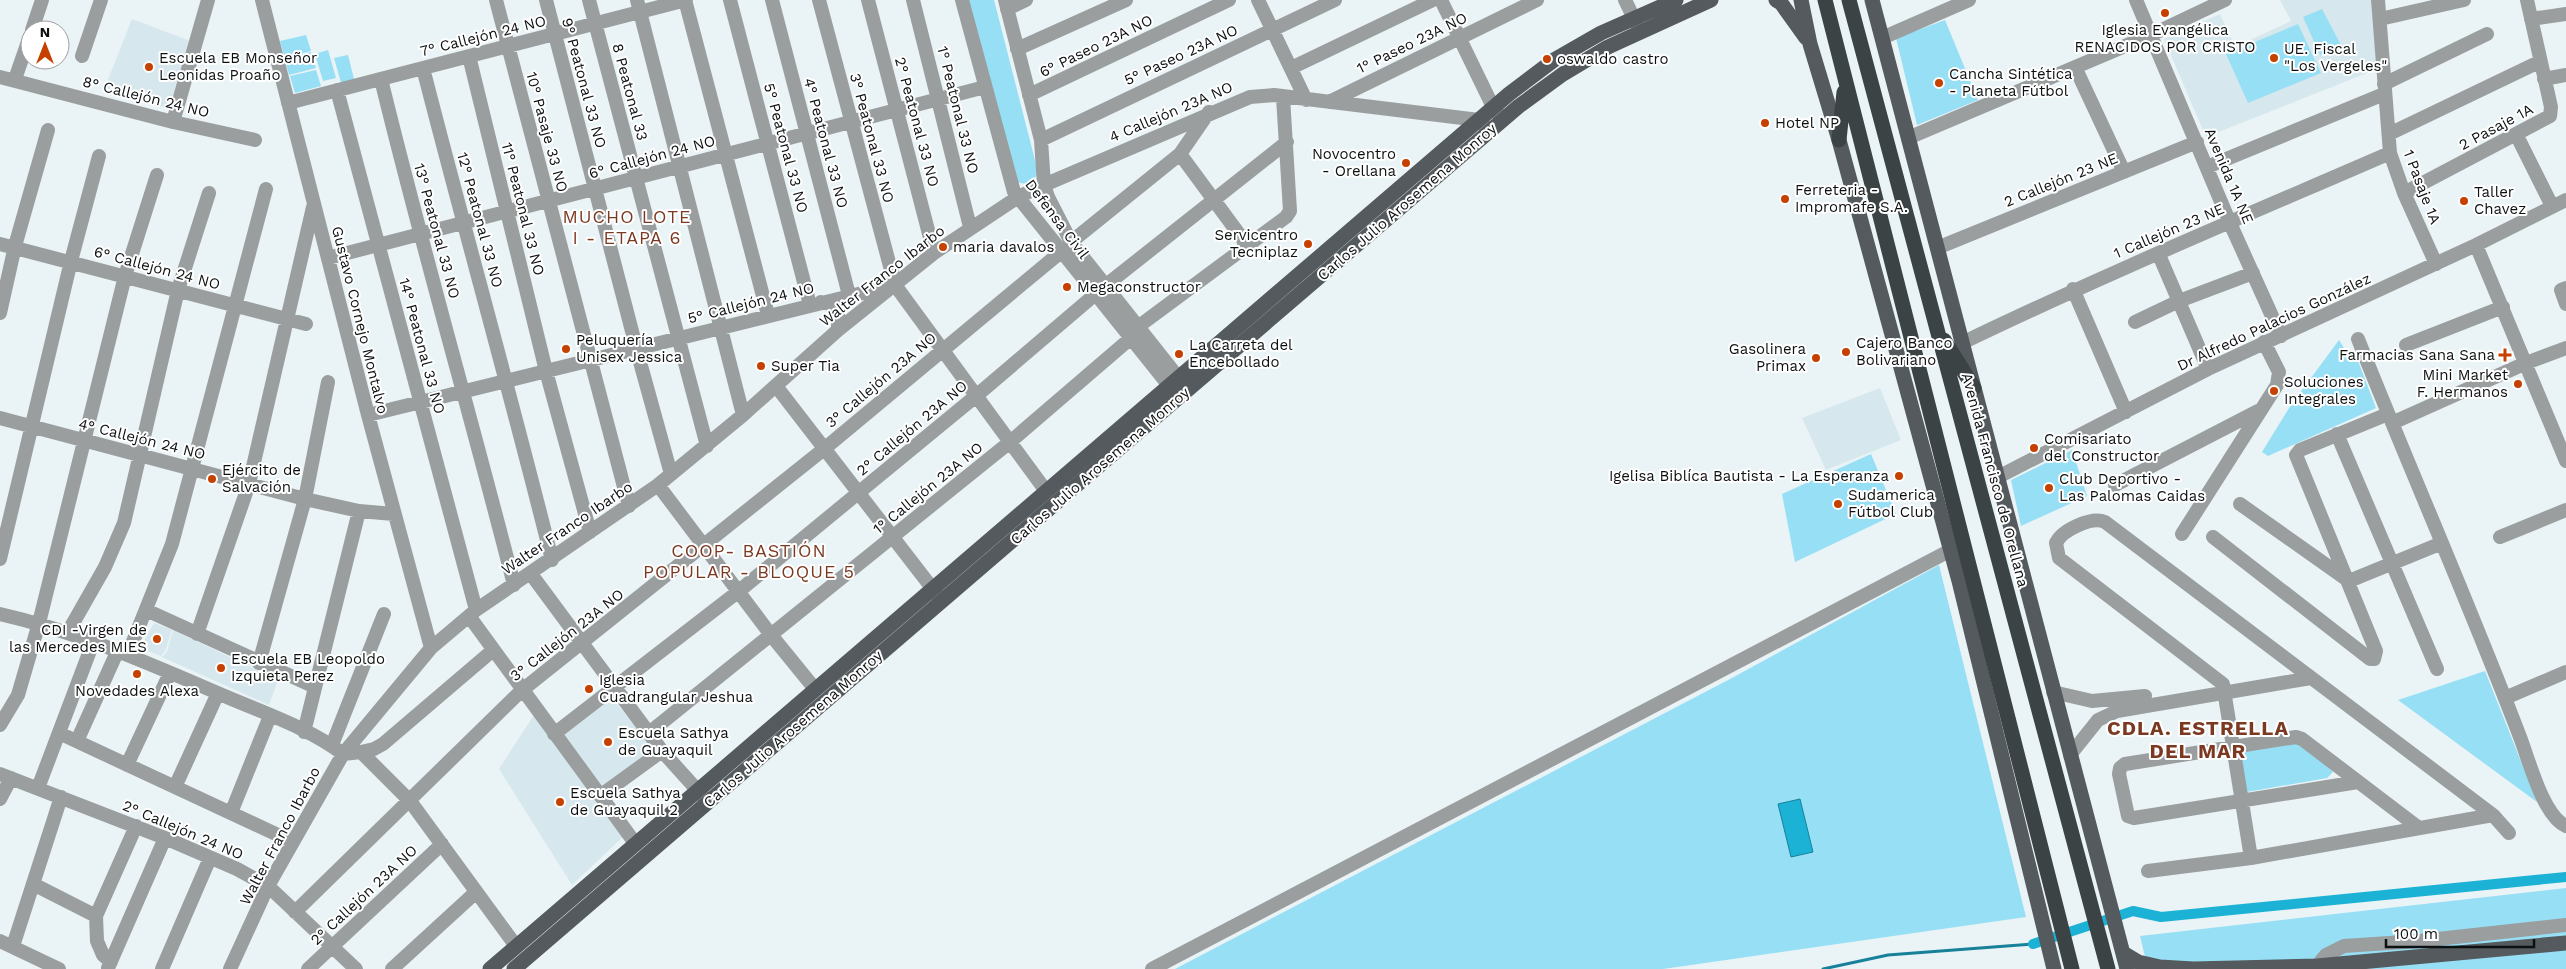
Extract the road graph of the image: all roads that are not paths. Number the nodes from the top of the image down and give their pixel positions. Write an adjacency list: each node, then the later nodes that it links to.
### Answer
1 (42, 0): 42 (street)
2 (101, 0): 54 (street)
3 (208, 0): 79 (street)
4 (262, 0): 74 (street, Gustavo Cornejo Montalvo)
5 (496, 0): 52 (street, 10° Pasaje 33 NO)
6 (546, 0): 46 (street, 9° Peatonal 33 NO)
7 (589, 0): 43 (street, 8 Peatonal 33)
8 (685, 0): 38 (street, 7° Callejón 24 NO); 95 (street)
9 (730, 0): 92 (street, 5° Peatonal 33 NO)
10 (772, 0): 83 (street, 4° Peatonal 33 NO)
11 (819, 0): 80 (street, 3° Peatonal 33 NO)
12 (868, 0): 76 (street, 2° Peatonal 33 NO)
13 (913, 0): 72 (street, 1° Peatonal 33 NO)
14 (962, 0): 67 (street, Defensa Civil)
15 (1026, 0): 37 (street)
16 (1126, 0): 53 (street)
17 (1230, 0): 70 (street, 6° Paseo 23A NO)
18 (1258, 0): 45 (street)
19 (1335, 0): 45 (street, 5° Paseo 23A NO)
20 (1433, 0): 60 (street)
21 (1441, 0): 49 (street)
22 (1537, 0): 49 (street, 1° Paseo 23A NO)
23 (1625, 0): 44 (street)
24 (1676, 0): 44 (main road, Carlos Julio Arosemena Monroy)
25 (1711, 0): 44 (main road, Carlos Julio Arosemena Monroy)
26 (1776, 0): 51 (main road)
27 (1800, 0): 51 (main road)
28 (1825, 0): 61 (highway)
29 (1849, 0): 149 (highway, Avenida Francisco de Orellana)
30 (1872, 0): 50 (main road, Avenida Francisco de Orellana)
31 (1969, 0): 50 (street)
32 (2136, 0): 48 (street, Avenida 1A NE)
33 (2225, 0): 48 (street)
34 (2378, 0): 40 (street, 1 Pasaje 1A)
35 (2464, 0): 40 (street)
36 (2527, 0): 41 (street, 2 Pasaje 1A)
37 (1006, 5): 53 (street, Defensa Civil)
38 (639, 6): 43 (street, 7° Callejón 24 NO); 97 (street)
39 (2566, 14): 41 (street)
40 (2380, 19): 68 (street, 1 Pasaje 1A)
41 (2531, 19): 56 (street, 2 Pasaje 1A)
42 (35, 20)
43 (596, 23): 46 (street, 7° Callejón 24 NO); 101 (street, 8 Peatonal 33)
44 (1637, 26): 78 (main road, Carlos Julio Arosemena Monroy)
45 (1273, 30): 60 (street); 88 (street, 5° Paseo 23A NO)
46 (555, 34): 52 (street, 7° Callejón 24 NO); 104 (street, 9° Peatonal 33 NO)
47 (2487, 34): 68 (street)
48 (2151, 35): 58 (street); 91 (street, Avenida 1A NE)
49 (1460, 38): 75 (street, 1° Paseo 23A NO); 78 (street)
50 (1882, 38): 86 (main road, Avenida Francisco de Orellana)
51 (1810, 44): 89 (main road)
52 (508, 46): 55 (street, 7° Callejón 24 NO); 110 (street, 10° Pasaje 33 NO)
53 (1017, 49): 70 (street, Defensa Civil)
54 (82, 56)
55 (469, 56): 59 (street, 7° Callejón 24 NO); 113 (street, 11° Peatonal 33 NO)
56 (2539, 62): 66 (street, 2 Pasaje 1A); 84 (street)
57 (20, 65): 64 (street)
58 (2075, 67): 86 (street); 99 (street)
59 (423, 68): 65 (street, 7° Callejón 24 NO); 114 (street, 12° Peatonal 33 NO)
60 (1291, 68): 73 (street)
61 (1844, 73): 89 (highway); 308 (highway)
62 (2566, 75): 66 (street)
63 (0, 77): 64 (street, 8° Callejón 24 NO)
64 (15, 79): 79 (street, 8° Callejón 24 NO)
65 (381, 79): 69 (street, 7° Callejón 24 NO); 117 (street, 13° Peatonal 33 NO)
66 (2544, 79): 85 (street, 2 Pasaje 1A)
67 (985, 87): 72 (street, 6° Callejón 24 NO); 107 (street, Defensa Civil)
68 (2384, 89): 84 (street, 1 Pasaje 1A); 98 (street)
69 (337, 90): 74 (street, 7° Callejón 24 NO); 119 (street, 14° Peatonal 33 NO)
70 (1030, 95): 88 (street, Defensa Civil)
71 (1283, 97): 73 (street, 4 Callejón 23A NO); 77 (street, 4 Callejón 23A NO); 90 (street)
72 (939, 100): 76 (street, 6° Callejón 24 NO); 116 (street, 1° Peatonal 33 NO)
73 (1306, 100): 75 (street, 4 Callejón 23A NO)
74 (288, 102): 111 (street, Gustavo Cornejo Montalvo)
75 (1328, 102): 81 (street, 4 Callejón 23A NO)
76 (896, 110): 80 (street, 6° Callejón 24 NO); 125 (street, 2° Peatonal 33 NO)
77 (1209, 112): 94 (street, 3° Callejón 23A NO); 102 (street, 4 Callejón 23A NO)
78 (1497, 113): 81 (main road, Carlos Julio Arosemena Monroy)
79 (173, 122): 87 (street, 8° Callejón 24 NO)
80 (850, 122): 83 (street, 6° Callejón 24 NO); 132 (street, 3° Peatonal 33 NO)
81 (1484, 125): 169 (main road, Carlos Julio Arosemena Monroy); 173 (main road, Carlos Julio Arosemena Monroy)
82 (48, 130): 122 (street)
83 (807, 134): 92 (street, 6° Callejón 24 NO); 137 (street, 4° Peatonal 33 NO)
84 (2389, 134): 93 (street, 1 Pasaje 1A)
85 (2517, 136): 106 (street, 2 Pasaje 1A); 112 (street)
86 (1908, 138): 124 (main road, Avenida Francisco de Orellana)
87 (255, 140)
88 (1041, 140): 102 (street, Defensa Civil)
89 (1839, 140): 211 (main road)
90 (1287, 142): 108 (street, 2° Callejón 23A NO); 120 (street)
91 (2197, 142): 98 (street, Avenida 1A NE); 99 (street, 2 Callejón 23 NE)
92 (768, 144): 95 (street, 6° Callejón 24 NO); 140 (street, 5° Peatonal 33 NO)
93 (2390, 153): 106 (street, 1 Pasaje 1A); 115 (street, 1 Callejón 23 NE)
94 (1180, 154): 108 (street); 123 (street, 3° Callejón 23A NO)
95 (726, 155): 97 (street, 6° Callejón 24 NO); 145 (street)
96 (99, 156): 128 (street)
97 (681, 167): 101 (street, 6° Callejón 24 NO); 151 (street)
98 (2207, 167): 115 (street, Avenida 1A NE)
99 (2124, 172): 124 (street, 2 Callejón 23 NE)
100 (157, 175): 131 (street)
101 (636, 178): 104 (street, 6° Callejón 24 NO); 154 (street, 8 Peatonal 33)
102 (1044, 185): 107 (street, 4 Callejón 23A NO); 123 (street, Defensa Civil)
103 (266, 189): 142 (street)
104 (595, 189): 110 (street, 6° Callejón 24 NO); 160 (street, 9° Peatonal 33 NO)
105 (209, 193): 136 (street)
106 (2404, 193): 129 (street, 1 Pasaje 1A)
107 (1018, 197): 116 (street, Walter Franco Ibarbo); 123 (street, Defensa Civil)
108 (1214, 200): 120 (street); 133 (street, 2° Callejón 23A NO)
109 (2566, 200): 112 (street, Dr Alfredo Palacios González)
110 (548, 201): 113 (street, 6° Callejón 24 NO); 163 (street, 10° Pasaje 33 NO)
111 (314, 204): 127 (street, Gustavo Cornejo Montalvo); 146 (street)
112 (2552, 206): 121 (street, Dr Alfredo Palacios González)
113 (507, 212): 114 (street, 6° Callejón 24 NO); 166 (street, 11° Peatonal 33 NO)
114 (463, 223): 117 (street, 6° Callejón 24 NO); 167 (street, 12° Peatonal 33 NO)
115 (2230, 223): 126 (street, 1 Callejón 23 NE); 130 (street, Avenida 1A NE)
116 (970, 227): 125 (street, Walter Franco Ibarbo)
117 (420, 234): 119 (street, 6° Callejón 24 NO); 172 (street, 13° Peatonal 33 NO)
118 (0, 244): 122 (street, 6° Callejón 24 NO)
119 (378, 245): 127 (street, 6° Callejón 24 NO); 175 (street, 14° Peatonal 33 NO)
120 (1248, 245): 150 (street)
121 (2476, 245): 129 (street, Dr Alfredo Palacios González); 143 (street)
122 (15, 246): 128 (street, 6° Callejón 24 NO); 144 (street)
123 (1067, 246): 133 (street, Defensa Civil); 138 (street, Defensa Civil); 162 (street, 3° Callejón 23A NO)
124 (1937, 248): 158 (main road, Avenida Francisco de Orellana)
125 (934, 253): 132 (street, Walter Franco Ibarbo)
126 (2159, 255): 135 (street, 1 Callejón 23 NE); 139 (street)
127 (328, 258): 178 (street, Gustavo Cornejo Montalvo)
128 (71, 261): 131 (street, 6° Callejón 24 NO); 182 (street)
129 (2436, 264): 153 (street, Dr Alfredo Palacios González)
130 (2253, 273): 139 (street); 153 (street, Avenida 1A NE)
131 (125, 276): 136 (street, 6° Callejón 24 NO); 184 (street)
132 (894, 285): 137 (street, 5° Callejón 24 NO); 152 (street, Walter Franco Ibarbo); 162 (street)
133 (1105, 286): 138 (street, 2° Callejón 23A NO); 150 (street, Defensa Civil)
134 (2566, 288): 141 (street)
135 (2074, 289): 158 (street, 1 Callejón 23 NE); 177 (street)
136 (178, 290): 142 (street, 6° Callejón 24 NO); 188 (street)
137 (849, 295): 140 (street, 5° Callejón 24 NO)
138 (1094, 295): 155 (street, Defensa Civil); 174 (street, 2° Callejón 23A NO)
139 (2179, 301): 147 (street); 165 (street)
140 (816, 303): 145 (street, 5° Callejón 24 NO); 152 (street)
141 (2566, 304)
142 (236, 306): 146 (street, 6° Callejón 24 NO); 190 (street)
143 (2503, 307): 159 (street); 164 (street)
144 (0, 313)
145 (768, 315): 151 (street, 5° Callejón 24 NO)
146 (288, 320): 148 (street, 6° Callejón 24 NO); 193 (street)
147 (2135, 322)
148 (306, 324)
149 (1935, 324): 171 (highway); 309 (highway, Avenida Francisco de Orellana)
150 (1139, 326): 169 (street, Defensa Civil)
151 (721, 327): 154 (street, 5° Callejón 24 NO); 179 (street)
152 (838, 330): 170 (street, Walter Franco Ibarbo)
153 (2281, 336): 157 (street, Dr Alfredo Palacios González)
154 (678, 338): 160 (street, 5° Callejón 24 NO); 186 (street, 8 Peatonal 33)
155 (1131, 338): 169 (street, Defensa Civil); 185 (street, 1° Callejón 23A NO)
156 (2358, 339): 181 (street)
157 (2264, 342): 165 (street, Dr Alfredo Palacios González); 176 (street)
158 (1962, 343): 171 (main road, Avenida Francisco de Orellana)
159 (2406, 345)
160 (636, 348): 163 (street, 5° Callejón 24 NO); 191 (street, 9° Peatonal 33 NO)
161 (2566, 348): 164 (street)
162 (942, 351): 174 (street); 187 (street, 3° Callejón 23A NO)
163 (589, 360): 166 (street, 5° Callejón 24 NO); 200 (street, 10° Pasaje 33 NO)
164 (2526, 363): 181 (street); 189 (street)
165 (2208, 369): 177 (street, Dr Alfredo Palacios González)
166 (546, 371): 167 (street, 5° Callejón 24 NO); 204 (street, 11° Peatonal 33 NO)
167 (507, 380): 172 (street, 5° Callejón 24 NO); 213 (street, 12° Peatonal 33 NO)
168 (328, 382): 198 (street)
169 (1172, 382): 173 (street, Defensa Civil); 196 (main road, Carlos Julio Arosemena Monroy)
170 (776, 386): 179 (street, Walter Franco Ibarbo); 187 (street)
171 (1974, 388): 192 (main road, Avenida Francisco de Orellana)
172 (464, 390): 175 (street, 5° Callejón 24 NO); 217 (street, 13° Peatonal 33 NO)
173 (1183, 394): 220 (main road, Carlos Julio Arosemena Monroy)
174 (976, 396): 185 (street); 197 (street, 2° Callejón 23A NO)
175 (420, 402): 178 (street, 5° Callejón 24 NO); 222 (street, 14° Peatonal 33 NO)
176 (2260, 411): 195 (street); 205 (street)
177 (2126, 412): 192 (street, Dr Alfredo Palacios González)
178 (368, 415): 203 (street, Gustavo Cornejo Montalvo)
179 (743, 415): 186 (street, Walter Franco Ibarbo)
180 (0, 418): 182 (street, 4° Callejón 24 NO)
181 (2390, 418): 183 (street); 209 (street)
182 (31, 426): 184 (street, 4° Callejón 24 NO); 212 (street)
183 (2338, 434): 214 (street); 216 (street)
184 (86, 442): 188 (street, 4° Callejón 24 NO); 225 (street)
185 (1010, 442): 196 (street); 206 (street, 1° Callejón 23A NO)
186 (707, 446): 191 (street, Walter Franco Ibarbo)
187 (824, 449): 197 (street); 210 (street, 3° Callejón 23A NO)
188 (140, 455): 190 (street, 4° Callejón 24 NO); 226 (street)
189 (2566, 462)
190 (193, 469): 193 (street, 4° Callejón 24 NO); 221 (street)
191 (671, 474): 194 (street, Walter Franco Ibarbo)
192 (1998, 478): 244 (main road, Avenida Francisco de Orellana)
193 (249, 484): 198 (street, 4° Callejón 24 NO); 227 (street)
194 (658, 485): 200 (street, Walter Franco Ibarbo); 210 (street)
195 (2114, 485)
196 (1046, 491): 218 (main road, Carlos Julio Arosemena Monroy)
197 (858, 493): 206 (street); 219 (street, 2° Callejón 23A NO)
198 (305, 499): 202 (street, 4° Callejón 24 NO); 234 (street)
199 (2240, 504): 216 (street)
200 (629, 506): 204 (street, Walter Franco Ibarbo)
201 (2566, 510): 208 (street)
202 (359, 511): 203 (street, 4° Callejón 24 NO); 239 (street)
203 (394, 514): 231 (street, Gustavo Cornejo Montalvo)
204 (590, 532): 213 (street, Walter Franco Ibarbo)
205 (2182, 534)
206 (893, 537): 218 (street); 228 (street, 1° Callejón 23A NO)
207 (2213, 537): 216 (street)
208 (2500, 537)
209 (2442, 543): 214 (street); 246 (street)
210 (704, 546): 219 (street); 230 (street, 3° Callejón 23A NO)
211 (1950, 550): 306 (street); 307 (main road)
212 (0, 559)
213 (552, 560): 215 (street, Walter Franco Ibarbo)
214 (2392, 563): 216 (street); 235 (street)
215 (530, 574): 217 (street, Walter Franco Ibarbo); 230 (street)
216 (2349, 581)
217 (514, 585): 222 (street, Walter Franco Ibarbo)
218 (933, 588): 220 (street); 242 (main road, Carlos Julio Arosemena Monroy)
219 (739, 591): 228 (street); 240 (street, 2° Callejón 23A NO)
220 (943, 601): 269 (main road, Carlos Julio Arosemena Monroy)
221 (146, 610): 227 (street); 233 (street)
222 (472, 613): 231 (street, Walter Franco Ibarbo); 232 (street, 14° Peatonal 33 NO)
223 (0, 614): 225 (street)
224 (384, 614): 255 (street)
225 (39, 623): 226 (street); 248 (street)
226 (68, 632): 229 (street)
227 (197, 634): 234 (street)
228 (771, 635): 242 (street); 252 (street, 1° Callejón 23A NO)
229 (94, 640): 233 (street); 250 (street)
230 (582, 644): 240 (street); 243 (street, 3° Callejón 23A NO)
231 (431, 648): 255 (street, Walter Franco Ibarbo)
232 (492, 651): 243 (street, 14° Peatonal 33 NO); 257 (street)
233 (123, 652): 237 (street); 253 (street)
234 (260, 663): 239 (street)
235 (2437, 669)
236 (2566, 672): 246 (street)
237 (170, 673): 245 (street); 259 (street)
238 (2306, 675): 241 (street); 241 (street); 272 (street)
239 (315, 687): 249 (street)
240 (614, 688): 251 (street, 2° Callejón 23A NO); 252 (street)
241 (2224, 688): 244 (street); 254 (street); 258 (street)
242 (815, 689): 264 (main road, Carlos Julio Arosemena Monroy)
243 (521, 691): 251 (street, 14° Peatonal 33 NO); 268 (street, 3° Callejón 23A NO)
244 (2053, 692): 258 (main road, Avenida Francisco de Orellana)
245 (218, 693): 247 (street); 262 (street)
246 (2505, 698): 274 (street)
247 (270, 716): 249 (street); 271 (street)
248 (0, 725)
249 (304, 732): 255 (street)
250 (59, 733): 253 (street); 263 (street)
251 (554, 734): 265 (street, 14° Peatonal 33 NO)
252 (649, 734): 256 (street)
253 (77, 742): 259 (street)
254 (2232, 747): 261 (street); 270 (street); 270 (street)
255 (337, 750): 257 (street); 278 (street, Walter Franco Ibarbo)
256 (662, 751): 264 (street); 265 (street)
257 (361, 752): 268 (street)
258 (2070, 755): 293 (main road, Avenida Francisco de Orellana)
259 (127, 764): 262 (street)
260 (5, 776): 263 (street, 2° Callejón 24 NO); 267 (street)
261 (2358, 782): 270 (street); 275 (street)
262 (175, 787): 271 (street)
263 (38, 788): 266 (street, 2° Callejón 24 NO)
264 (698, 789): 269 (street); 279 (main road, Carlos Julio Arosemena Monroy)
265 (600, 796): 279 (street, 14° Peatonal 33 NO)
266 (61, 797): 273 (street, 2° Callejón 24 NO); 284 (street)
267 (0, 799)
268 (410, 801): 280 (street); 287 (street, 3° Callejón 23A NO)
269 (708, 802): 305 (main road, Carlos Julio Arosemena Monroy)
270 (2240, 802): 282 (street)
271 (231, 813): 278 (street)
272 (2493, 815): 275 (street); 276 (street)
273 (136, 826): 277 (street, 2° Callejón 24 NO); 288 (street)
274 (2566, 826)
275 (2419, 828): 282 (street)
276 (2509, 833)
277 (165, 838): 281 (street, 2° Callejón 24 NO); 295 (street)
278 (293, 842): 285 (street, Walter Franco Ibarbo)
279 (635, 843): 292 (main road, Carlos Julio Arosemena Monroy)
280 (442, 844): 286 (street); 294 (street, 2° Callejón 23A NO)
281 (210, 858): 285 (street, 2° Callejón 24 NO); 299 (street)
282 (2251, 858): 283 (street)
283 (2148, 871)
284 (33, 884): 288 (street); 290 (street)
285 (268, 886): 287 (street, 2° Callejón 24 NO); 300 (street, Walter Franco Ibarbo)
286 (476, 893): 292 (street); 303 (street)
287 (295, 912): 294 (street, 2° Callejón 24 NO)
288 (96, 916): 295 (street)
289 (2566, 925): 296 (street)
290 (4, 942): 298 (street)
291 (2566, 943): 296 (main road)
292 (516, 946): 304 (main road, Carlos Julio Arosemena Monroy)
293 (2121, 946): 297 (main road); 310 (main road, Avenida Francisco de Orellana)
294 (332, 947): 301 (street, 2° Callejón 23A NO); 302 (street, 2° Callejón 24 NO)
295 (110, 965)
296 (2317, 966): 297 (main road)
297 (2292, 968)
298 (59, 969)
299 (162, 969)
300 (230, 969)
301 (308, 969)
302 (356, 969)
303 (392, 969)
304 (490, 969)
305 (514, 969)
306 (1152, 969)
307 (2054, 969)
308 (2072, 969)
309 (2108, 969)
310 (2127, 969)

